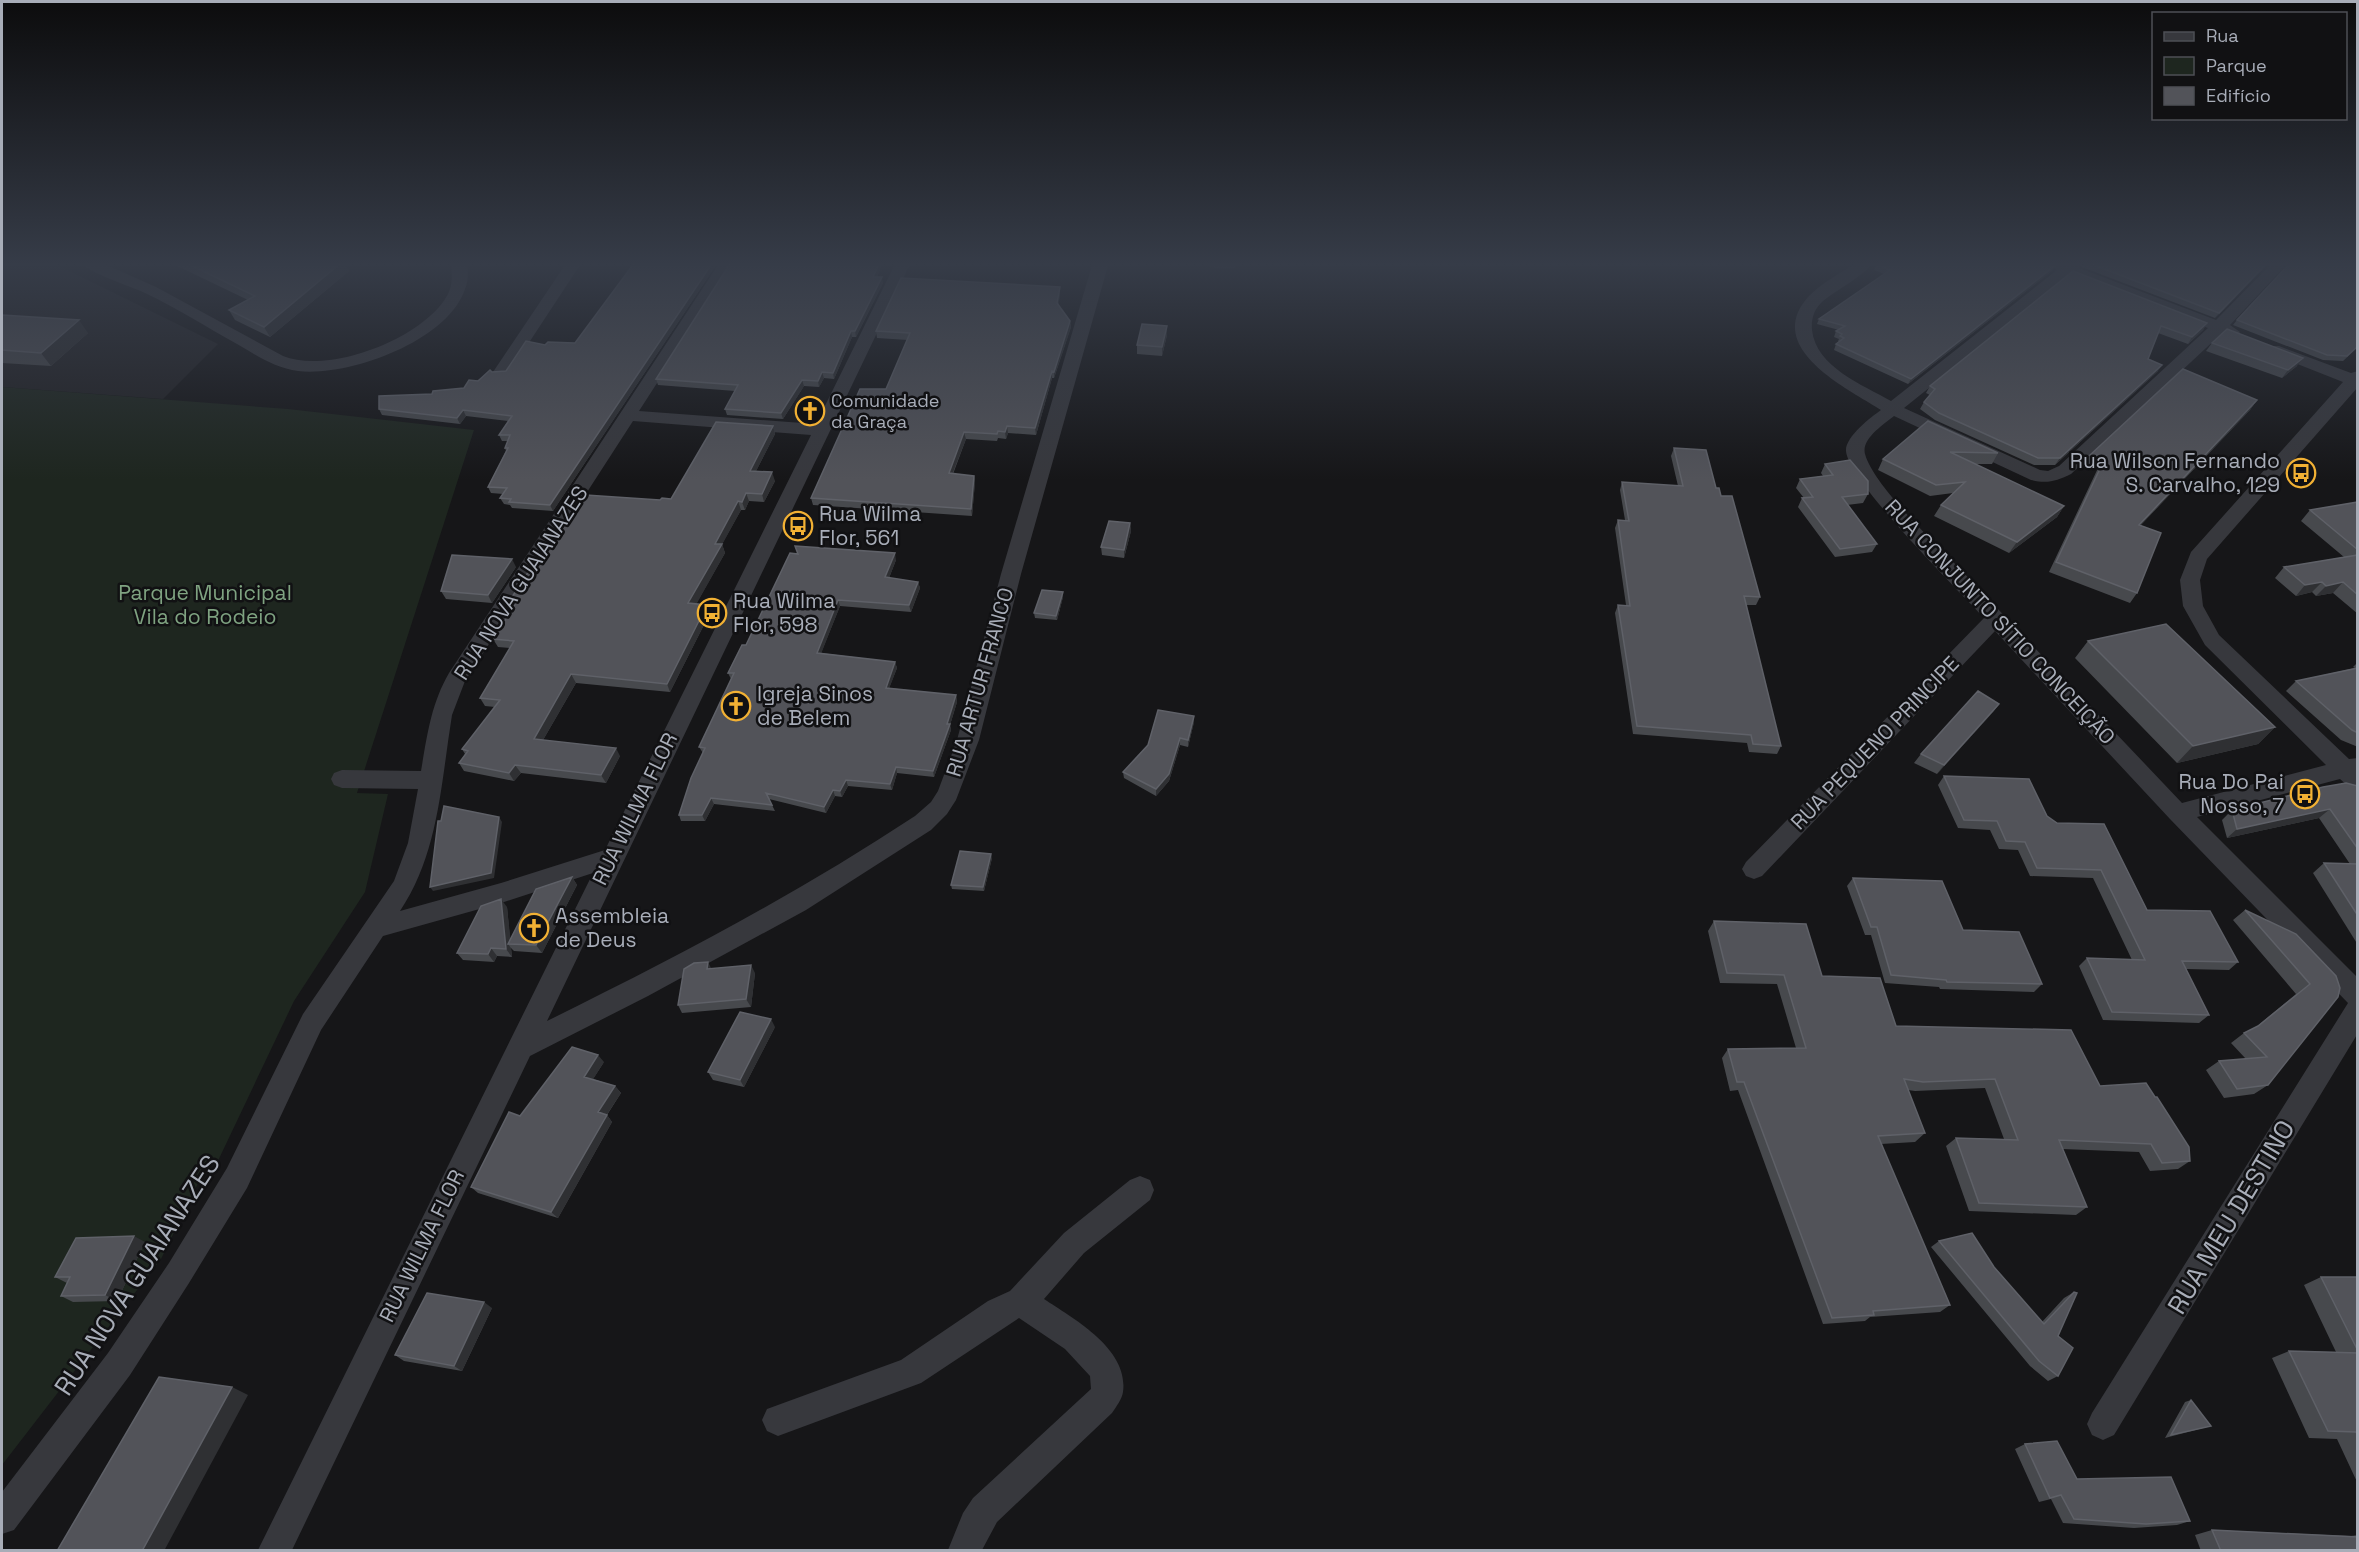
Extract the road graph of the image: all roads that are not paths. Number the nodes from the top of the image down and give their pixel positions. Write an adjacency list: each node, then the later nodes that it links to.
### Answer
1 (232, 334): 2 (street)
2 (412, 334)
3 (526, 334): 11 (street)
4 (682, 334): 14 (street, RUA NOVA GUAIANAZES)
5 (868, 334): 15 (street, RUA WILMA FLOR)
6 (1080, 334): 26 (street, RUA ARTUR FRANCO)
7 (1804, 334): 13 (street)
8 (1981, 334): 13 (street, RUA CONJUNTO SÍTIO CONCEIÇÃO)
9 (2211, 334): 13 (street)
10 (2238, 334): 12 (street)
11 (501, 372)
12 (2355, 378): 17 (street)
13 (1892, 409): 16 (street, RUA CONJUNTO SÍTIO CONCEIÇÃO)
14 (630, 416): 15 (street); 19 (street, RUA NOVA GUAIANAZES)
15 (820, 430): 21 (street, RUA WILMA FLOR)
16 (1996, 618): 20 (street, RUA CONJUNTO SÍTIO CONCEIÇÃO); 22 (street, RUA PEQUENO PRINCIPE)
17 (2353, 772): 20 (street)
18 (342, 779): 19 (street)
19 (431, 780): 23 (street, RUA NOVA GUAIANAZES)
20 (2178, 813): 24 (street, RUA CONJUNTO SÍTIO CONCEIÇÃO)
21 (612, 857): 23 (street); 26 (street, RUA WILMA FLOR)
22 (1754, 869)
23 (375, 928): 31 (street, RUA NOVA GUAIANAZES)
24 (2358, 996)
25 (2358, 1009): 30 (street, RUA MEU DESTINO)
26 (519, 1047): 32 (street, RUA WILMA FLOR)
27 (1140, 1190): 28 (street)
28 (1021, 1302): 29 (street); 33 (street)
29 (778, 1420)
30 (2103, 1424)
31 (2, 1518)
32 (275, 1551)
33 (965, 1551)

